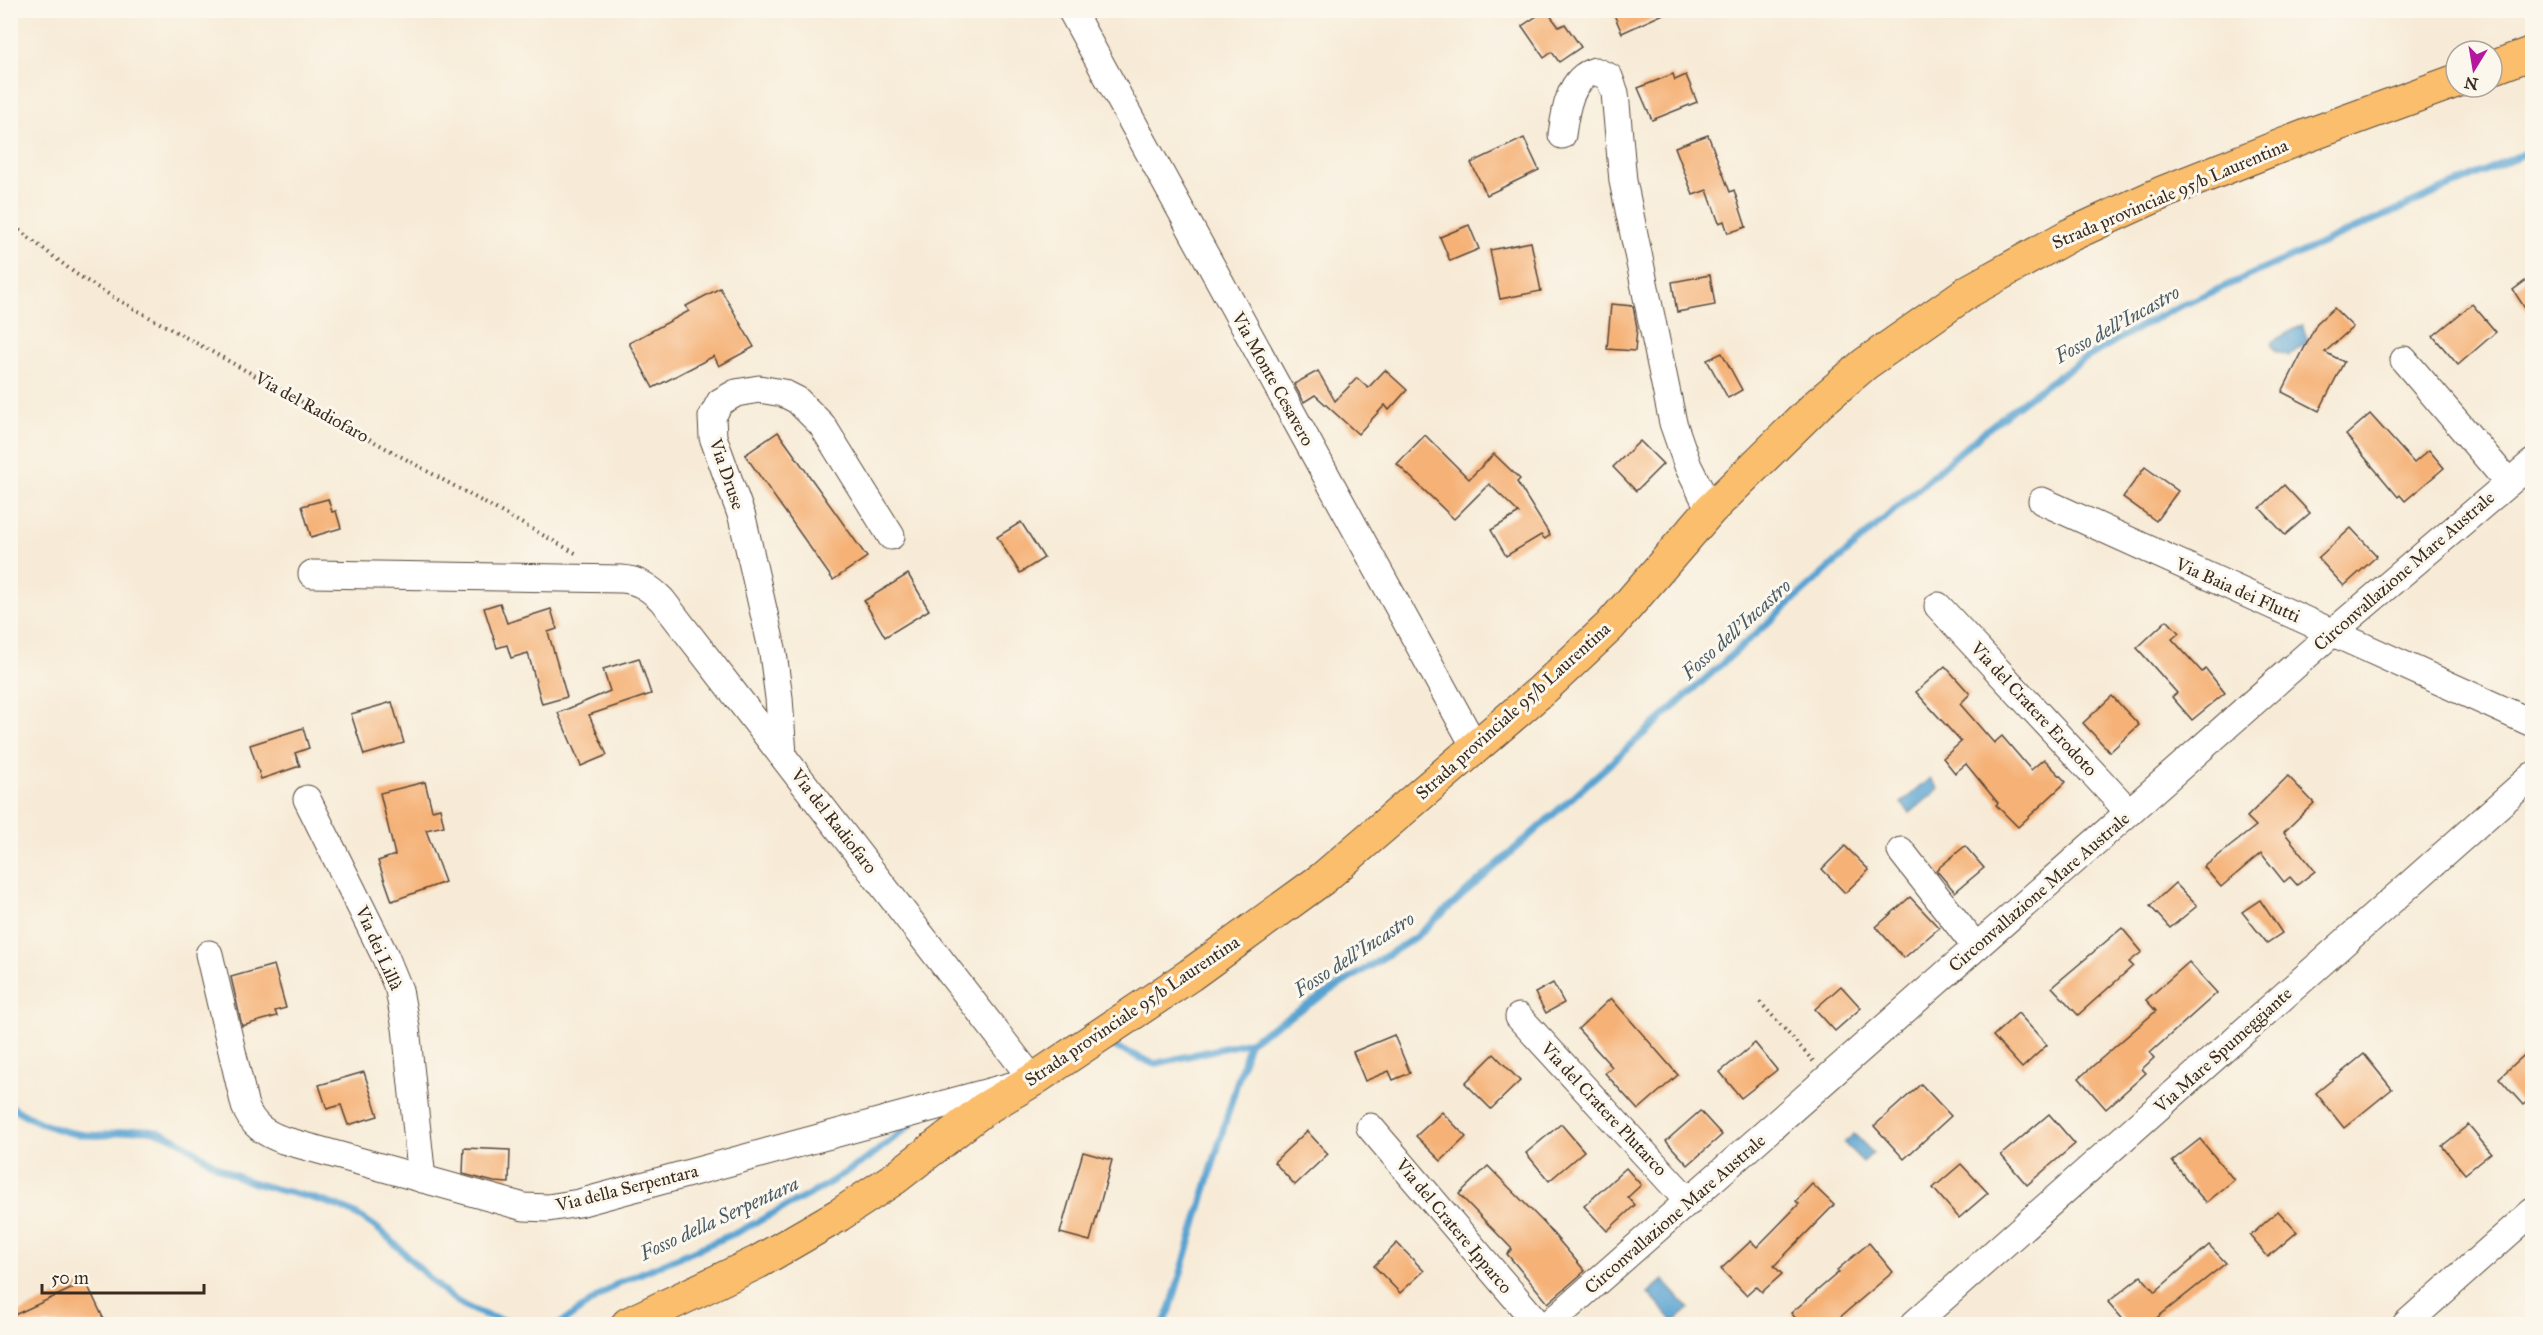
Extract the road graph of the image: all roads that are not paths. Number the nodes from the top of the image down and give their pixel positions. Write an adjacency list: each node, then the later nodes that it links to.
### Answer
1 (1071, 10): 16 (street, Via Monte Cesavero)
2 (2532, 54): 3 (main road)
3 (2504, 64)
4 (2444, 85): 10 (main road, Strada provinciale 95/b Laurentina)
5 (1562, 135): 10 (street)
6 (2404, 360): 8 (street)
7 (2532, 463): 8 (street, Circonvallazione Mare Australe)
8 (2508, 482): 14 (street, Circonvallazione Mare Australe)
9 (2042, 501): 14 (street, Via Baia dei Flutti)
10 (1710, 510): 16 (main road, Strada provinciale 95/b Laurentina)
11 (891, 536): 17 (street, Via Druse)
12 (312, 574): 17 (street, Via del Radiofaro)
13 (1938, 606): 20 (street, Via del Cratere Erodoto)
14 (2332, 633): 15 (street, Via Baia dei Flutti); 20 (street, Circonvallazione Mare Australe)
15 (2532, 723)
16 (1475, 747): 25 (main road, Strada provinciale 95/b Laurentina)
17 (783, 755): 25 (street, Via del Radiofaro)
18 (2532, 776): 33 (street, Via Mare Spumeggiante)
19 (307, 799): 27 (street, Via dei Lillà)
20 (2129, 812): 22 (street, Circonvallazione Mare Australe)
21 (1901, 852): 22 (street)
22 (1976, 947): 28 (street, Circonvallazione Mare Australe)
23 (209, 954): 27 (street, Via della Serpentara)
24 (1519, 1017): 28 (street, Via del Cratere Plutarco)
25 (1033, 1080): 27 (street, Via della Serpentara); 30 (main road, Strada provinciale 95/b Laurentina)
26 (1370, 1127): 31 (street, Via del Cratere Ipparco)
27 (422, 1179)
28 (1689, 1202): 32 (street, Circonvallazione Mare Australe)
29 (2532, 1212): 34 (street)
30 (628, 1324)
31 (1538, 1324)
32 (1549, 1324)
33 (1914, 1324)
34 (2406, 1324)

